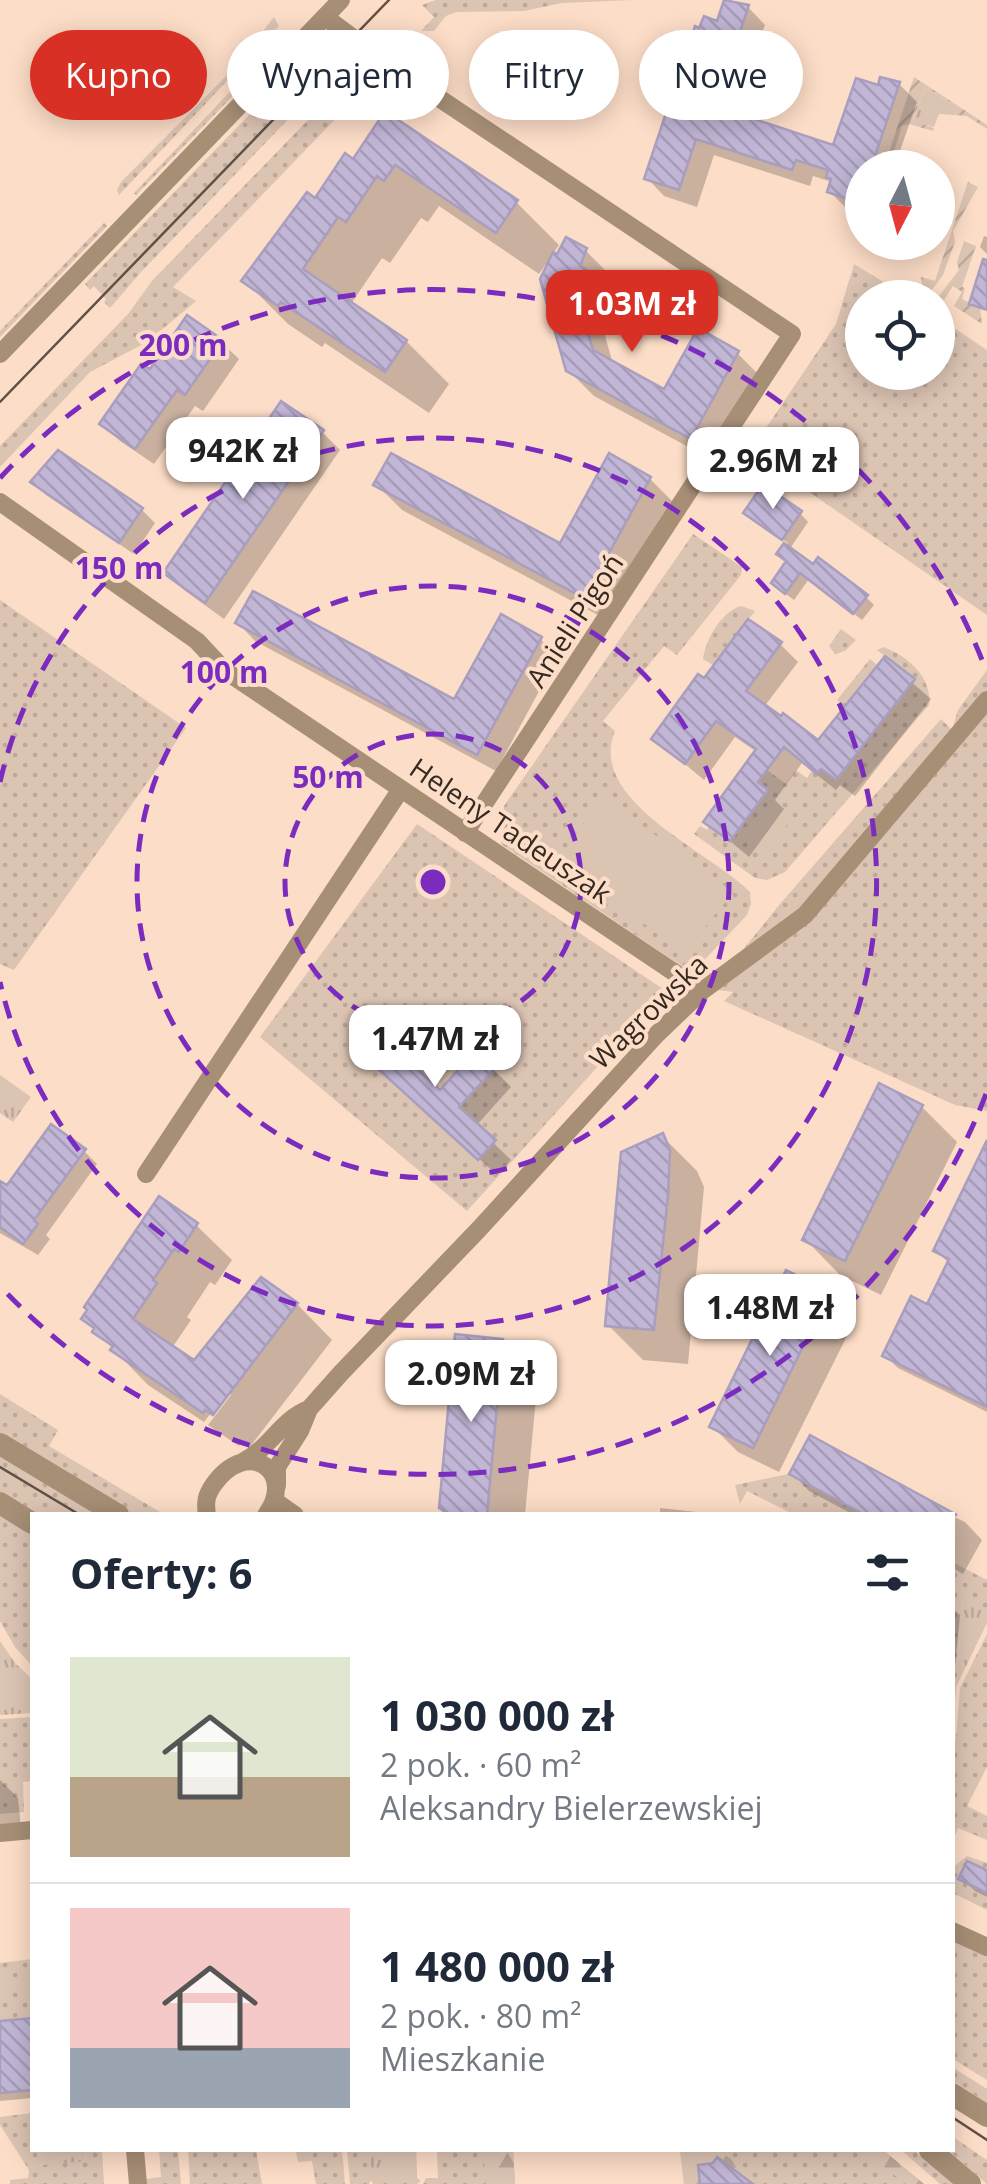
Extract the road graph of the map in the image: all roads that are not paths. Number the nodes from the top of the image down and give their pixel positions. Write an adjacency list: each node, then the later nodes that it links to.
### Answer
1 (341, 0): 2 (street)
2 (326, 16): 3 (street); 7 (street, Anieli Pigoń)
3 (0, 354)
4 (0, 502): 6 (street, Heleny Tadeuszak)
5 (987, 700): 8 (street, Wagrowska)
6 (402, 789): 7 (street, Heleny Tadeuszak); 9 (street)
7 (465, 834): 8 (street, Heleny Tadeuszak)
8 (702, 991): 10 (street, Wagrowska)
9 (146, 1174)
10 (309, 1409): 12 (street, Wagrowska); 13 (street, Wagrowska)
11 (0, 1444): 16 (street)
12 (244, 1460): 13 (street); 15 (street, Wagrowska)
13 (272, 1501)
14 (0, 1504): 17 (street)
15 (207, 1507)
16 (113, 1512)
17 (30, 1522)
18 (30, 1830): 19 (street)
19 (0, 1833)
20 (955, 1933): 21 (street)
21 (987, 1947)
22 (955, 2096): 23 (street)
23 (987, 2116)
24 (135, 2152): 26 (street)
25 (932, 2152): 27 (street)
26 (138, 2184)
27 (970, 2184)

